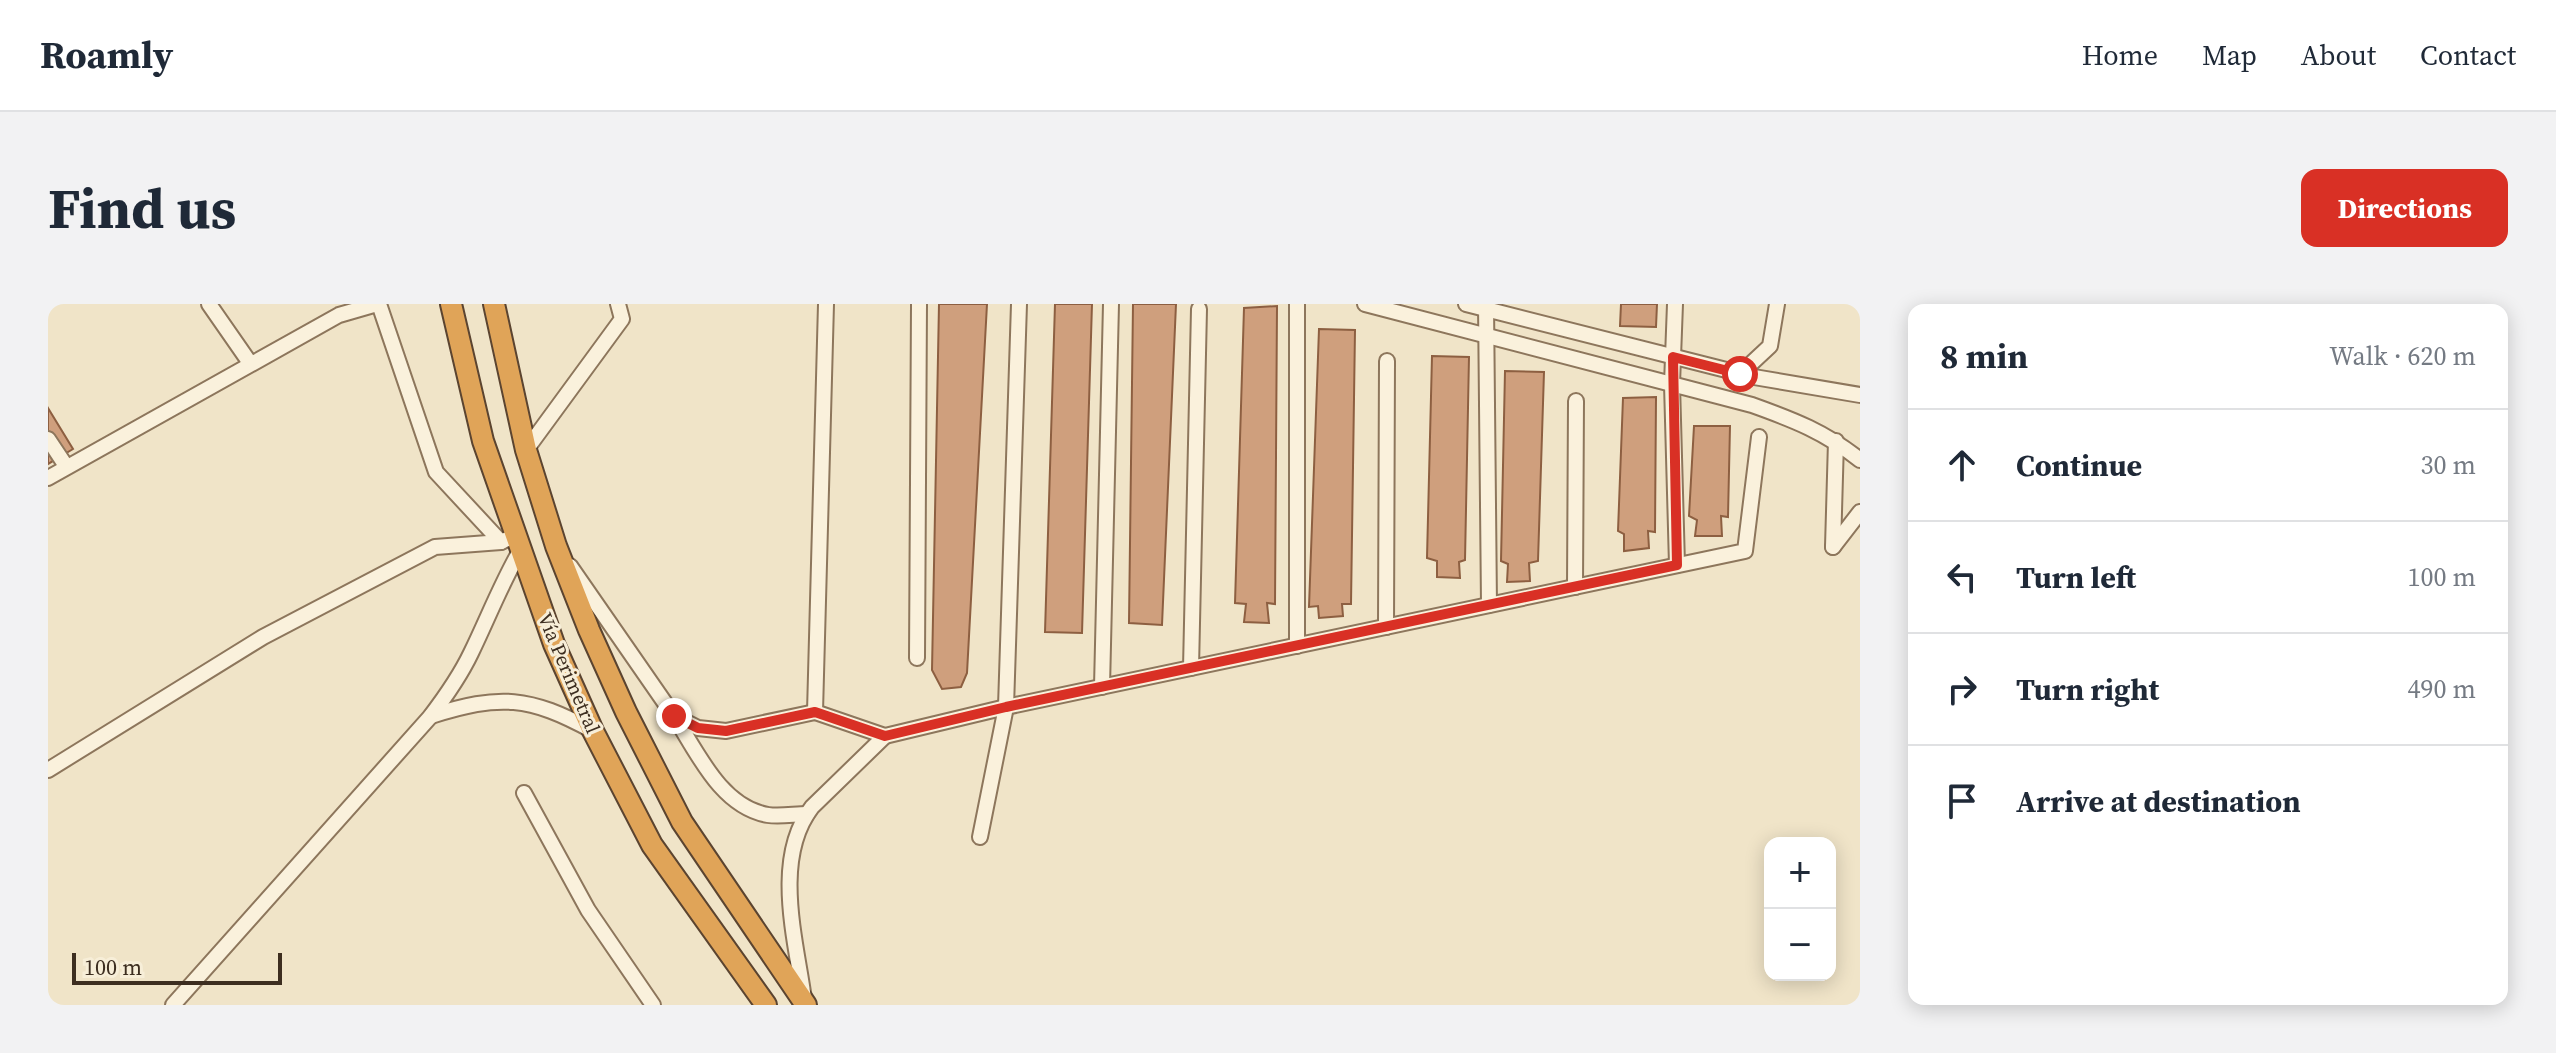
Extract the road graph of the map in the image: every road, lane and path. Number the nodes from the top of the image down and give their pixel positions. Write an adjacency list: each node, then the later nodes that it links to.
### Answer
1 (209, 304): 20 (lane)
2 (378, 304): 20 (lane); 33 (lane)
3 (451, 304): 33 (highway, Vía Perimetral)
4 (494, 304): 28 (highway, Vía Perimetral)
5 (618, 304): 28 (lane)
6 (826, 304): 44 (lane)
7 (919, 304): 40 (lane)
8 (1019, 304): 43 (lane)
9 (1111, 304): 42 (lane)
10 (1297, 304): 39 (lane)
11 (1365, 304): 17 (lane)
12 (1466, 304): 15 (lane)
13 (1675, 304): 18 (lane)
14 (1777, 304): 21 (lane)
15 (1486, 307): 17 (lane); 18 (lane)
16 (1199, 309): 41 (lane)
17 (1485, 335): 22 (lane); 37 (lane)
18 (1673, 357): 21 (lane); 22 (lane)
19 (1387, 361): 38 (lane)
20 (250, 363): 30 (lane)
21 (1740, 374): 23 (lane)
22 (1672, 384): 27 (lane); 35 (lane)
23 (1860, 395)
24 (1576, 401): 36 (lane)
25 (1759, 437): 35 (lane)
26 (48, 439): 30 (lane)
27 (1836, 441): 29 (lane); 32 (lane)
28 (526, 450): 34 (highway, Vía Perimetral)
29 (1860, 460)
30 (66, 466): 31 (lane)
31 (48, 478)
32 (1860, 512)
33 (512, 543): 46 (lane); 47 (highway, Vía Perimetral); 49 (lane)
34 (556, 546): 45 (lane); 53 (highway, Vía Perimetral)
35 (1677, 565): 36 (lane)
36 (1575, 587): 37 (lane)
37 (1489, 605): 38 (lane)
38 (1386, 627): 39 (lane)
39 (1297, 646): 41 (lane)
40 (917, 658)
41 (1191, 668): 42 (lane)
42 (1102, 687): 43 (lane)
43 (1006, 707): 48 (lane); 52 (lane)
44 (815, 712): 45 (lane); 48 (lane)
45 (674, 716): 51 (lane)
46 (430, 717): 47 (lane); 54 (lane)
47 (593, 731): 56 (highway, Vía Perimetral)
48 (885, 736): 51 (lane)
49 (48, 770)
50 (524, 793): 55 (lane)
51 (807, 814): 53 (lane)
52 (980, 837)
53 (806, 1004)
54 (173, 1005)
55 (653, 1005)
56 (766, 1005)

